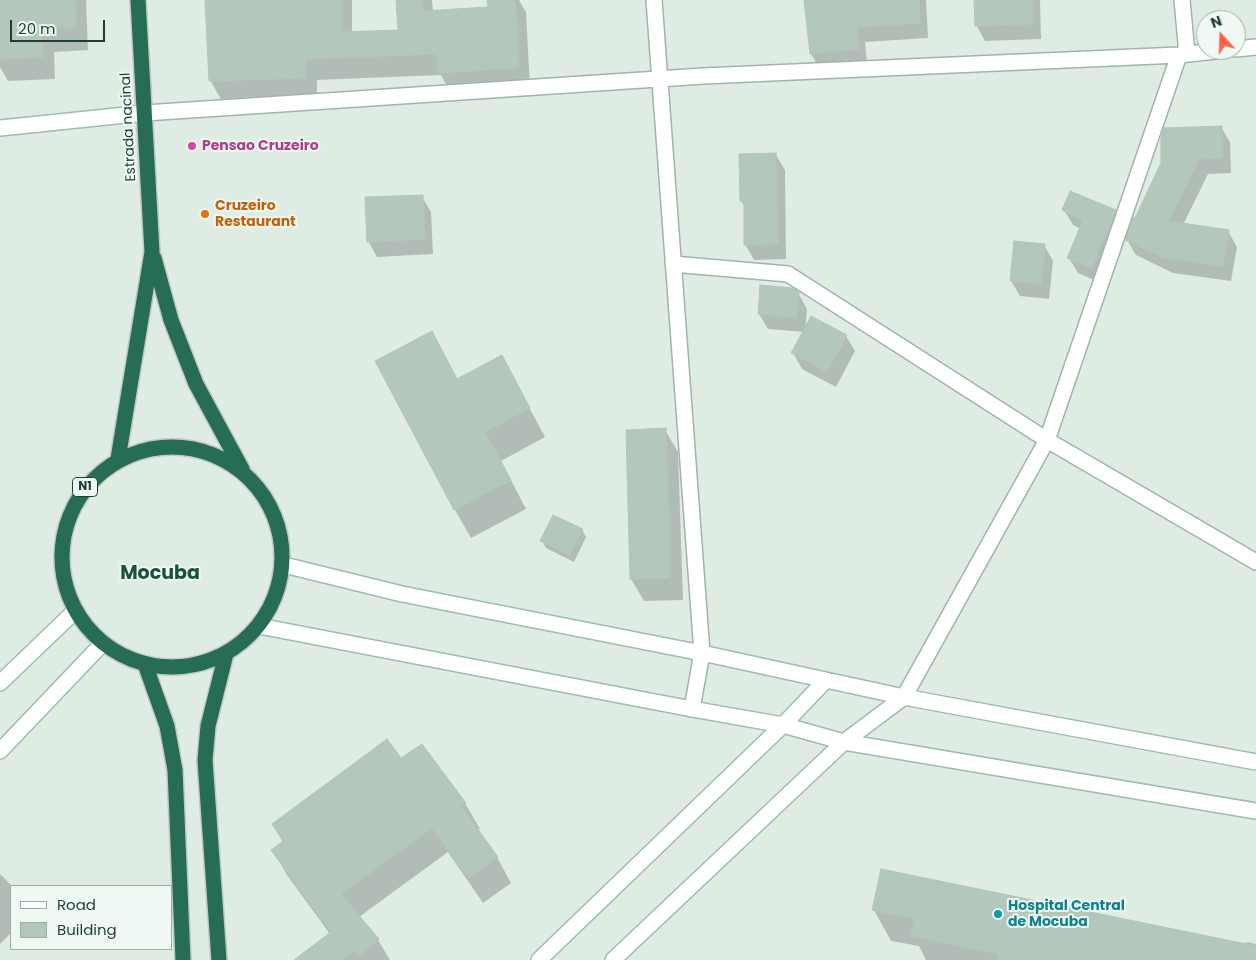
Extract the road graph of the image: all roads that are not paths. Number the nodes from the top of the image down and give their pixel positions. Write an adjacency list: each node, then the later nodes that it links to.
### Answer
1 (138, 0): 7 (highway, Estrada nacinal / N1)
2 (654, 0): 6 (street)
3 (1182, 0): 5 (street)
4 (1196, 53): 5 (street)
5 (1183, 54): 6 (street); 11 (street)
6 (659, 79): 7 (street); 10 (street)
7 (144, 113): 8 (street); 9 (highway, Estrada nacinal / N1)
8 (0, 128)
9 (152, 252): 12 (highway, N1); 13 (highway, N1)
10 (673, 264): 11 (street); 19 (street)
11 (1047, 440): 14 (street); 24 (street)
12 (118, 459): 13 (highway, N1); 16 (highway, N1)
13 (242, 469): 15 (highway, N1)
14 (1256, 562)
15 (284, 565): 17 (highway, N1); 19 (street)
16 (75, 611): 18 (highway, N1); 23 (street)
17 (259, 626): 20 (highway, N1); 25 (street)
18 (103, 643): 21 (highway, N1); 28 (street)
19 (702, 653): 22 (street); 25 (street)
20 (226, 654): 21 (highway, N1); 32 (highway)
21 (145, 664): 31 (highway)
22 (826, 680): 24 (street); 26 (street)
23 (0, 683)
24 (904, 697): 27 (street); 29 (street)
25 (692, 709): 26 (street)
26 (782, 725): 27 (street); 33 (street)
27 (844, 742): 30 (street); 34 (street)
28 (0, 751)
29 (1256, 762)
30 (1256, 812)
31 (183, 960)
32 (220, 960)
33 (539, 960)
34 (613, 960)

